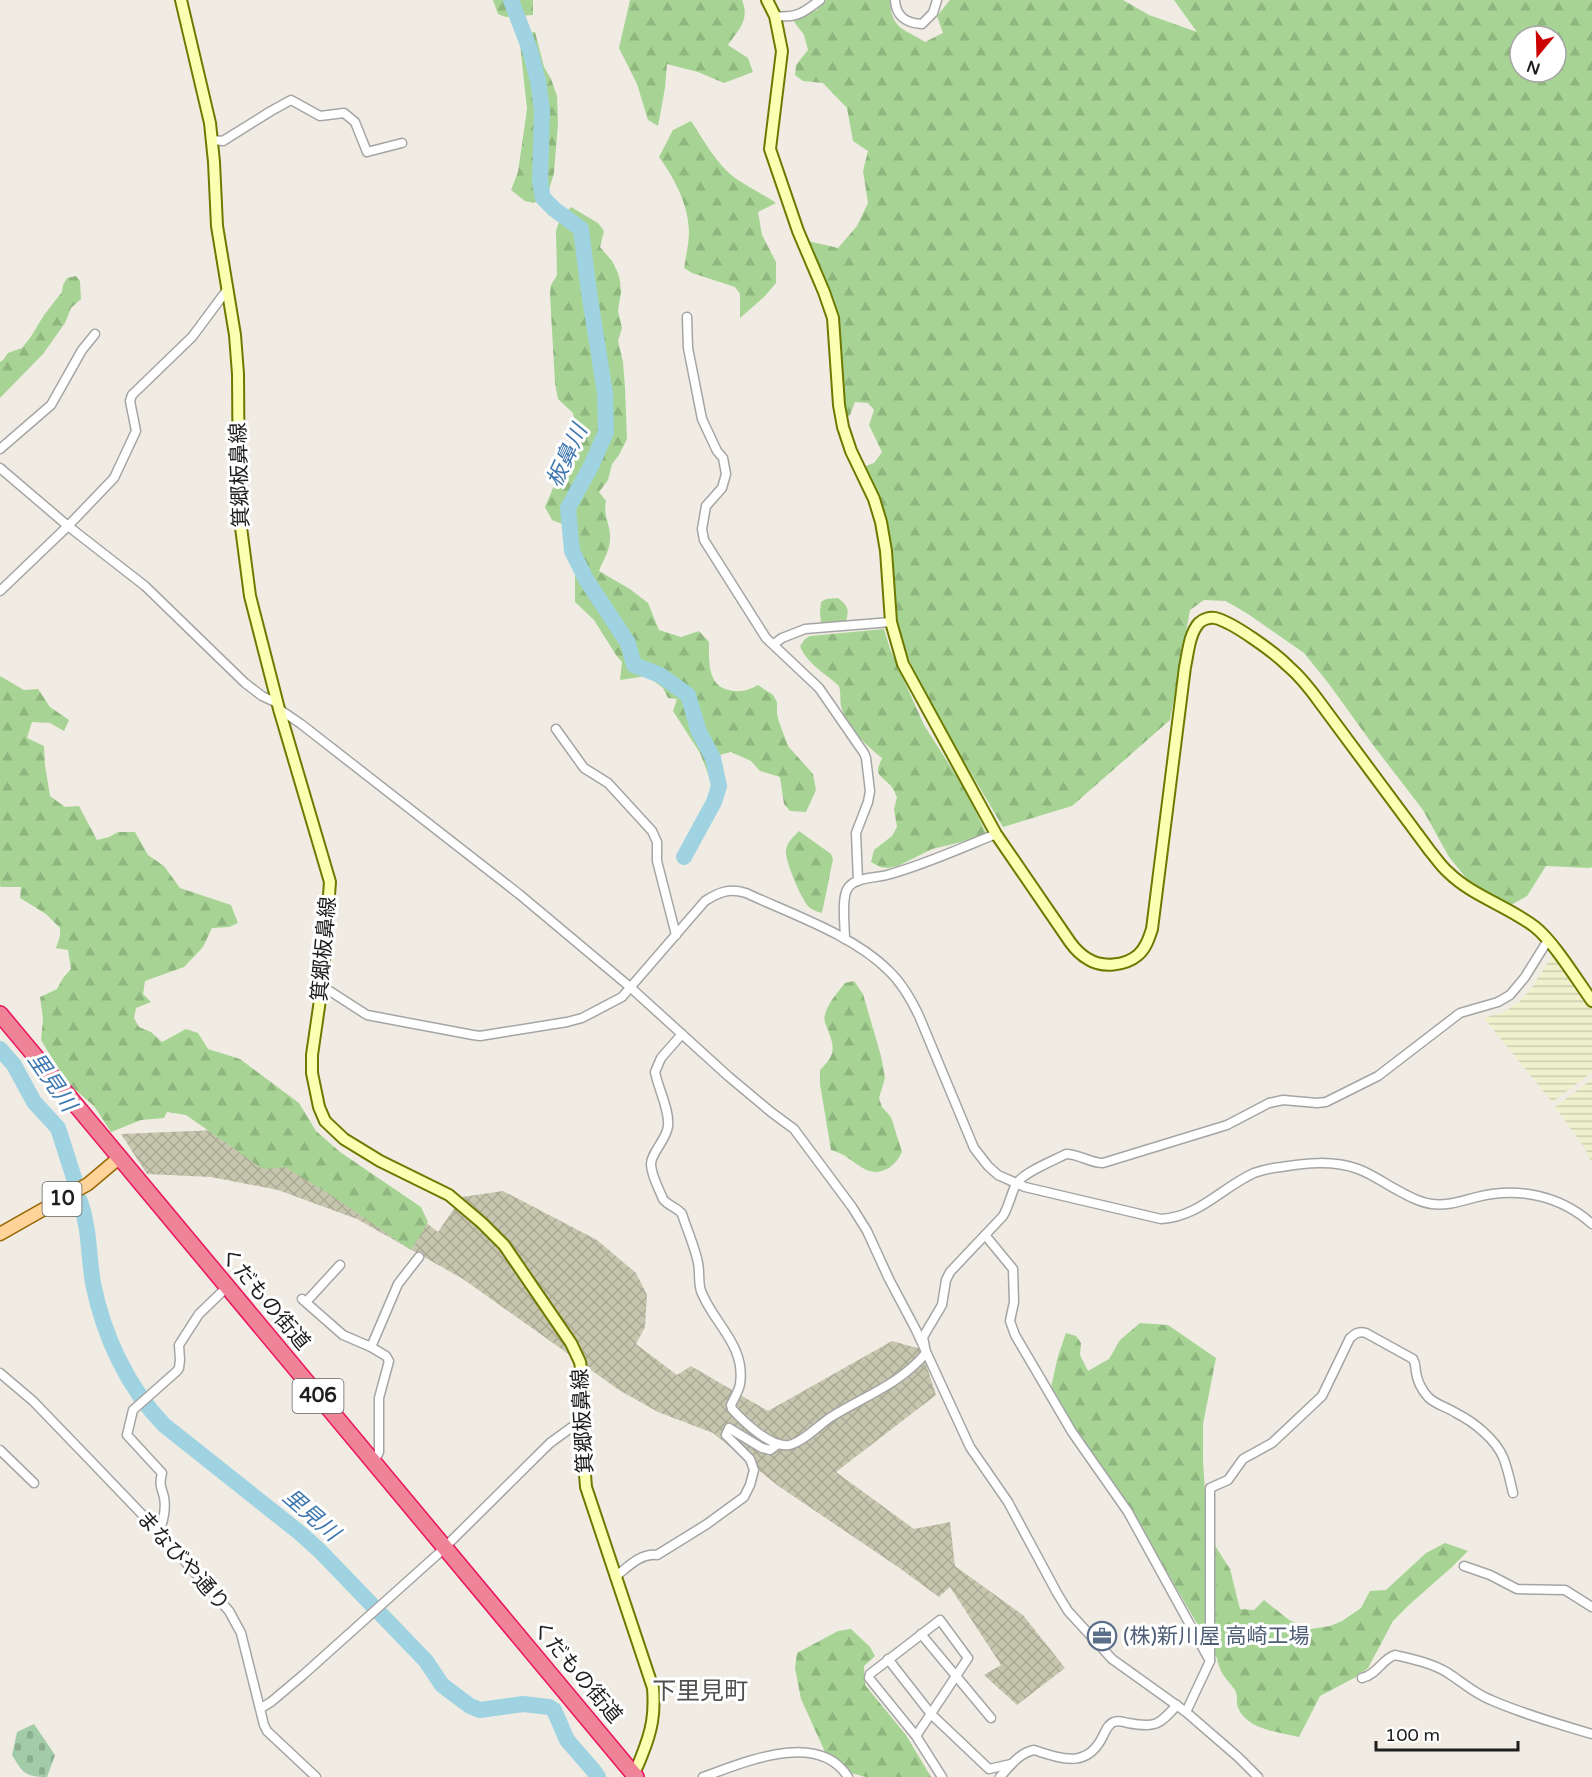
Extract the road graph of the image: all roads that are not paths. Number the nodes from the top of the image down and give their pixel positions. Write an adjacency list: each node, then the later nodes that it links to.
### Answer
1 (181, 0): 7 (street, 箕郷板鼻線)
2 (767, 0): 6 (street)
3 (820, 0): 6 (street)
4 (895, 0): 5 (street)
5 (937, 0)
6 (775, 16): 16 (street)
7 (212, 140): 8 (street); 9 (street, 箕郷板鼻線)
8 (402, 143)
9 (227, 290): 14 (street); 18 (street, 箕郷板鼻線)
10 (687, 317): 17 (street)
11 (95, 334): 12 (street)
12 (0, 449)
13 (0, 468): 14 (street)
14 (68, 526): 15 (street); 18 (street)
15 (0, 591)
16 (891, 622): 17 (street); 20 (street)
17 (774, 644): 21 (street)
18 (278, 706): 25 (street, 箕郷板鼻線); 26 (street)
19 (556, 729): 22 (street)
20 (996, 834): 21 (street); 24 (street)
21 (858, 881): 23 (street)
22 (676, 934): 23 (street); 26 (street)
23 (845, 939): 31 (street)
24 (1548, 940): 27 (street); 31 (street)
25 (322, 986): 26 (street); 41 (street, 箕郷板鼻線)
26 (630, 987): 29 (street)
27 (1592, 1001)
28 (0, 1014): 30 (highway, くだもの街道 / 406)
29 (682, 1034): 39 (street); 42 (street)
30 (120, 1157): 33 (main road, 10); 37 (highway, くだもの街道 / 406)
31 (1017, 1183): 32 (street); 34 (street)
32 (1592, 1224)
33 (0, 1234)
34 (985, 1235): 39 (street); 54 (street)
35 (418, 1257): 38 (street)
36 (340, 1265): 38 (street)
37 (228, 1287): 44 (highway, くだもの街道 / 406); 47 (street)
38 (371, 1347): 44 (street)
39 (926, 1353): 42 (street); 57 (street)
40 (0, 1373): 47 (street, まなびや通り)
41 (581, 1424): 48 (street); 50 (street, 箕郷板鼻線)
42 (778, 1444): 50 (street)
43 (0, 1450): 45 (street)
44 (374, 1462): 48 (highway, くだもの街道 / 406)
45 (34, 1483)
46 (1513, 1493): 54 (street)
47 (159, 1532): 58 (street, まなびや通り)
48 (446, 1547): 58 (street); 65 (highway, くだもの街道 / 406)
49 (1464, 1566): 51 (street)
50 (615, 1577): 65 (street, 箕郷板鼻線)
51 (1592, 1607)
52 (921, 1634): 53 (street); 55 (street); 55 (street)
53 (888, 1659): 60 (street); 63 (street)
54 (1210, 1661): 59 (street)
55 (956, 1677): 60 (street); 61 (street)
56 (1362, 1678): 62 (street)
57 (1177, 1705): 59 (street); 64 (street)
58 (261, 1708): 66 (street, まなびや通り)
59 (1186, 1712): 71 (street)
60 (931, 1714): 63 (street); 64 (street)
61 (991, 1718)
62 (1592, 1734)
63 (916, 1736): 69 (street)
64 (1011, 1764): 70 (street)
65 (633, 1776)
66 (316, 1777)
67 (703, 1777): 68 (street)
68 (848, 1777)
69 (942, 1777)
70 (1000, 1777)
71 (1258, 1777)

